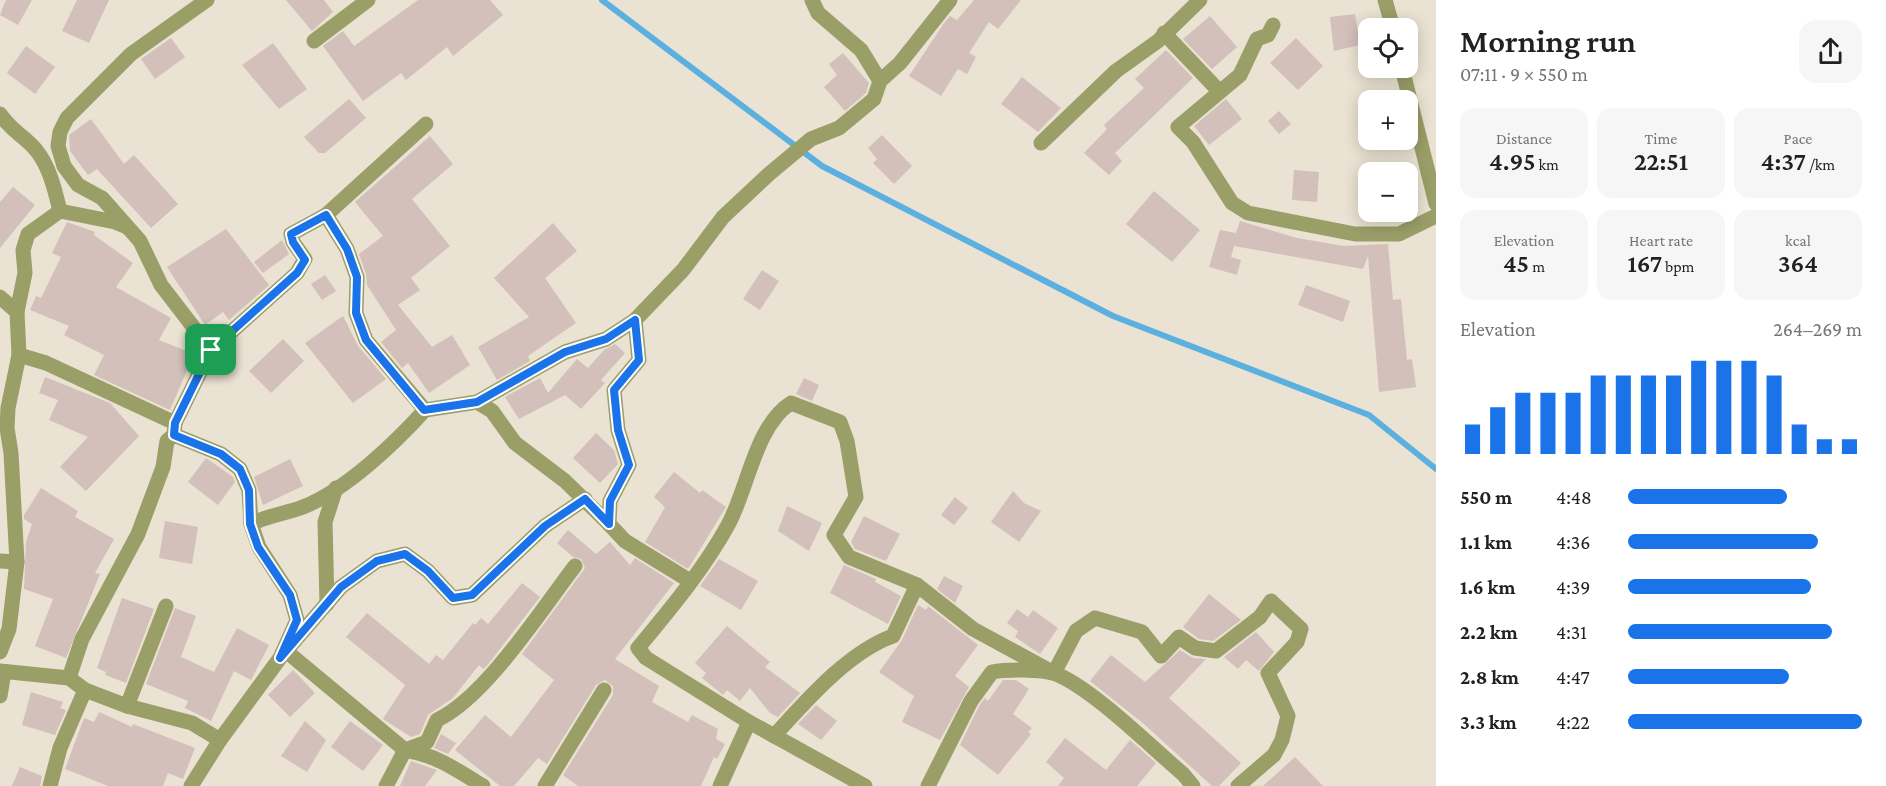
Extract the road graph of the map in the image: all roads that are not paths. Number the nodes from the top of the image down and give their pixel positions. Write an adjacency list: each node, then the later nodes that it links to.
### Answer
1 (207, 0): 21 (street)
2 (368, 0): 10 (street)
3 (812, 0): 12 (street)
4 (950, 0): 12 (street)
5 (1200, 0): 9 (street)
6 (1385, 0): 7 (street)
7 (1390, 18)
8 (1273, 25): 13 (street)
9 (1164, 33): 13 (street); 16 (street)
10 (314, 41)
11 (1404, 78): 17 (street)
12 (880, 81): 24 (street)
13 (1218, 90): 20 (street)
14 (0, 114): 18 (street)
15 (426, 124): 19 (street)
16 (1041, 144)
17 (1436, 204)
18 (60, 211): 21 (street); 23 (street)
19 (326, 215): 25 (street); 28 (street)
20 (1436, 216)
21 (128, 228): 25 (street)
22 (0, 297): 23 (street)
23 (17, 312): 26 (street)
24 (635, 320): 27 (street); 34 (street)
25 (211, 350): 29 (street)
26 (19, 355): 29 (street); 30 (street)
27 (477, 402): 28 (street); 32 (street)
28 (424, 410): 31 (street)
29 (174, 429): 33 (street); 46 (street)
30 (4, 442): 36 (street)
31 (336, 488): 33 (street); 40 (street)
32 (585, 499): 34 (street); 40 (street)
33 (250, 524): 43 (street)
34 (609, 524): 38 (street)
35 (0, 561): 36 (street)
36 (17, 562): 42 (street)
37 (575, 566): 54 (street)
38 (690, 581): 39 (street); 51 (street)
39 (917, 585): 45 (street); 52 (street)
40 (327, 604): 43 (street)
41 (166, 606): 50 (street)
42 (0, 652)
43 (283, 655): 53 (street); 54 (street)
44 (2, 671): 46 (street); 49 (street)
45 (1054, 673): 62 (street); 63 (street); 64 (street)
46 (69, 678): 47 (street)
47 (85, 690): 50 (street); 55 (street)
48 (604, 690): 59 (street)
49 (0, 696)
50 (128, 706): 53 (street)
51 (749, 722): 52 (street); 60 (street)
52 (774, 736): 61 (street)
53 (219, 740): 56 (street)
54 (405, 750): 57 (street); 58 (street)
55 (50, 786)
56 (190, 786)
57 (386, 786)
58 (483, 786)
59 (545, 786)
60 (720, 786)
61 (865, 786)
62 (928, 786)
63 (1193, 786)
64 (1238, 786)

